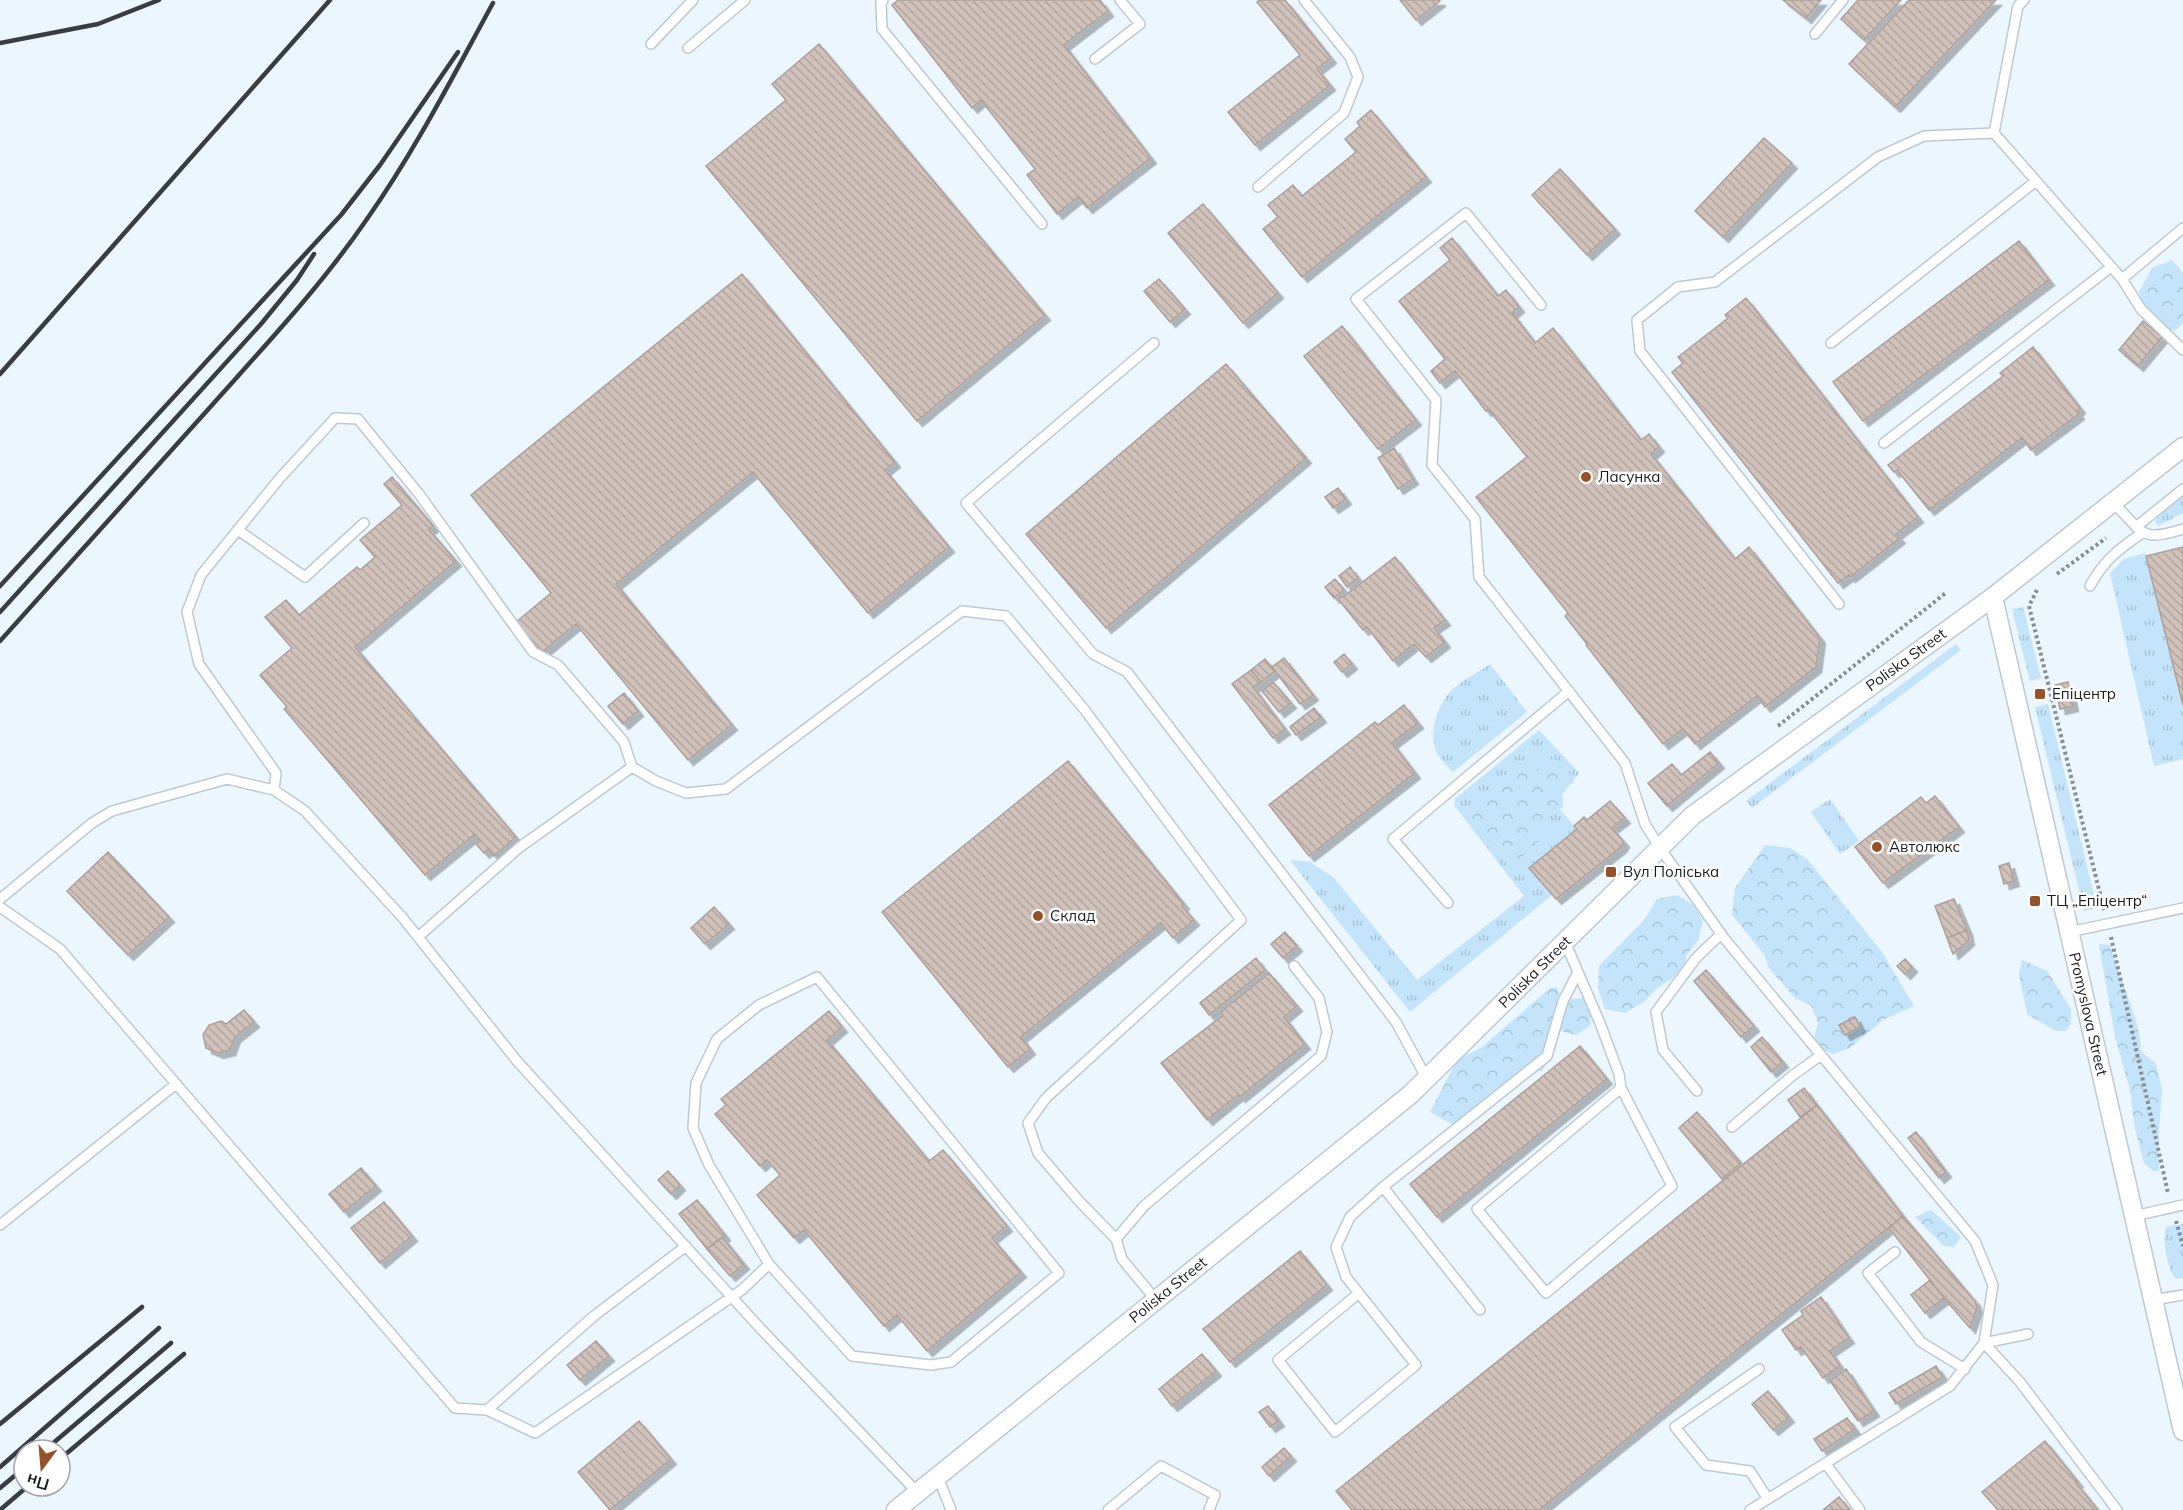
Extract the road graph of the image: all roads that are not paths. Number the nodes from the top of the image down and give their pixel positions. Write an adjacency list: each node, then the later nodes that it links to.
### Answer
1 (693, 0): 9 (lane)
2 (745, 0): 10 (lane)
3 (883, 0): 15 (lane)
4 (1120, 0): 11 (lane)
5 (1304, 0): 14 (lane)
6 (1843, 0): 8 (lane)
7 (2024, 0): 12 (lane)
8 (1815, 34)
9 (651, 44)
10 (688, 48)
11 (1095, 59)
12 (1994, 133): 13 (lane); 33 (lane)
13 (2036, 181): 17 (lane); 21 (lane)
14 (1258, 187)
15 (1042, 224)
16 (2183, 228): 18 (lane)
17 (2111, 267): 18 (lane); 23 (lane)
18 (2122, 279): 22 (lane)
19 (1541, 305): 34 (lane)
20 (1154, 343): 49 (lane)
21 (1831, 343)
22 (2183, 350)
23 (1884, 443)
24 (2183, 447): 26 (street, Poliska Street)
25 (2183, 489): 28 (lane)
26 (2112, 502): 28 (lane); 32 (street, Poliska Street)
27 (364, 523): 30 (lane)
28 (2136, 526): 29 (lane); 31 (lane)
29 (2183, 529)
30 (238, 531): 35 (lane); 36 (lane)
31 (2090, 586)
32 (1993, 597): 37 (street, Poliska Street); 42 (street, Promyslova Street)
33 (1839, 604)
34 (1569, 692): 37 (lane); 39 (lane)
35 (632, 767): 44 (lane); 58 (lane)
36 (274, 790): 38 (lane); 44 (lane)
37 (1660, 848): 43 (lane); 45 (street, Poliska Street)
38 (0, 899)
39 (1448, 903)
40 (0, 907): 50 (lane)
41 (2183, 908): 42 (lane)
42 (2069, 932): 56 (street, Promyslova Street)
43 (1721, 934): 48 (lane); 52 (lane)
44 (418, 937): 59 (lane)
45 (1565, 942): 47 (lane); 49 (street, Poliska Street)
46 (1294, 966): 58 (lane)
47 (1578, 972): 51 (lane); 54 (lane)
48 (1821, 1054): 53 (lane); 69 (lane)
49 (1427, 1079): 65 (street, Poliska Street)
50 (176, 1084): 57 (lane); 72 (lane)
51 (1621, 1088): 51 (lane)
52 (1697, 1091)
53 (1732, 1127)
54 (1383, 1187): 62 (lane); 67 (lane)
55 (2183, 1205): 56 (lane)
56 (2134, 1216): 66 (street, Promyslova Street)
57 (0, 1225)
58 (1116, 1239): 65 (lane)
59 (686, 1246): 64 (lane); 72 (lane)
60 (1895, 1252): 71 (lane)
61 (769, 1264): 61 (lane); 64 (lane)
62 (1359, 1293): 62 (lane)
63 (2183, 1294): 66 (lane)
64 (731, 1296): 72 (lane); 76 (lane)
65 (1156, 1300): 75 (street, Poliska Street)
66 (2152, 1300): 73 (street, Promyslova Street)
67 (1480, 1310)
68 (2028, 1334): 69 (lane)
69 (1984, 1344): 71 (lane); 84 (lane)
70 (1759, 1369): 77 (lane)
71 (1965, 1369): 74 (lane)
72 (487, 1410)
73 (2183, 1431)
74 (1826, 1464): 77 (lane); 83 (lane)
75 (938, 1477): 76 (street, Poliska Street); 79 (lane)
76 (918, 1493): 78 (street, Poliska Street)
77 (1768, 1499): 82 (lane)
78 (896, 1510)
79 (951, 1510)
80 (1108, 1510): 81 (lane)
81 (1209, 1510)
82 (1750, 1510)
83 (1860, 1510)
84 (2117, 1510)

